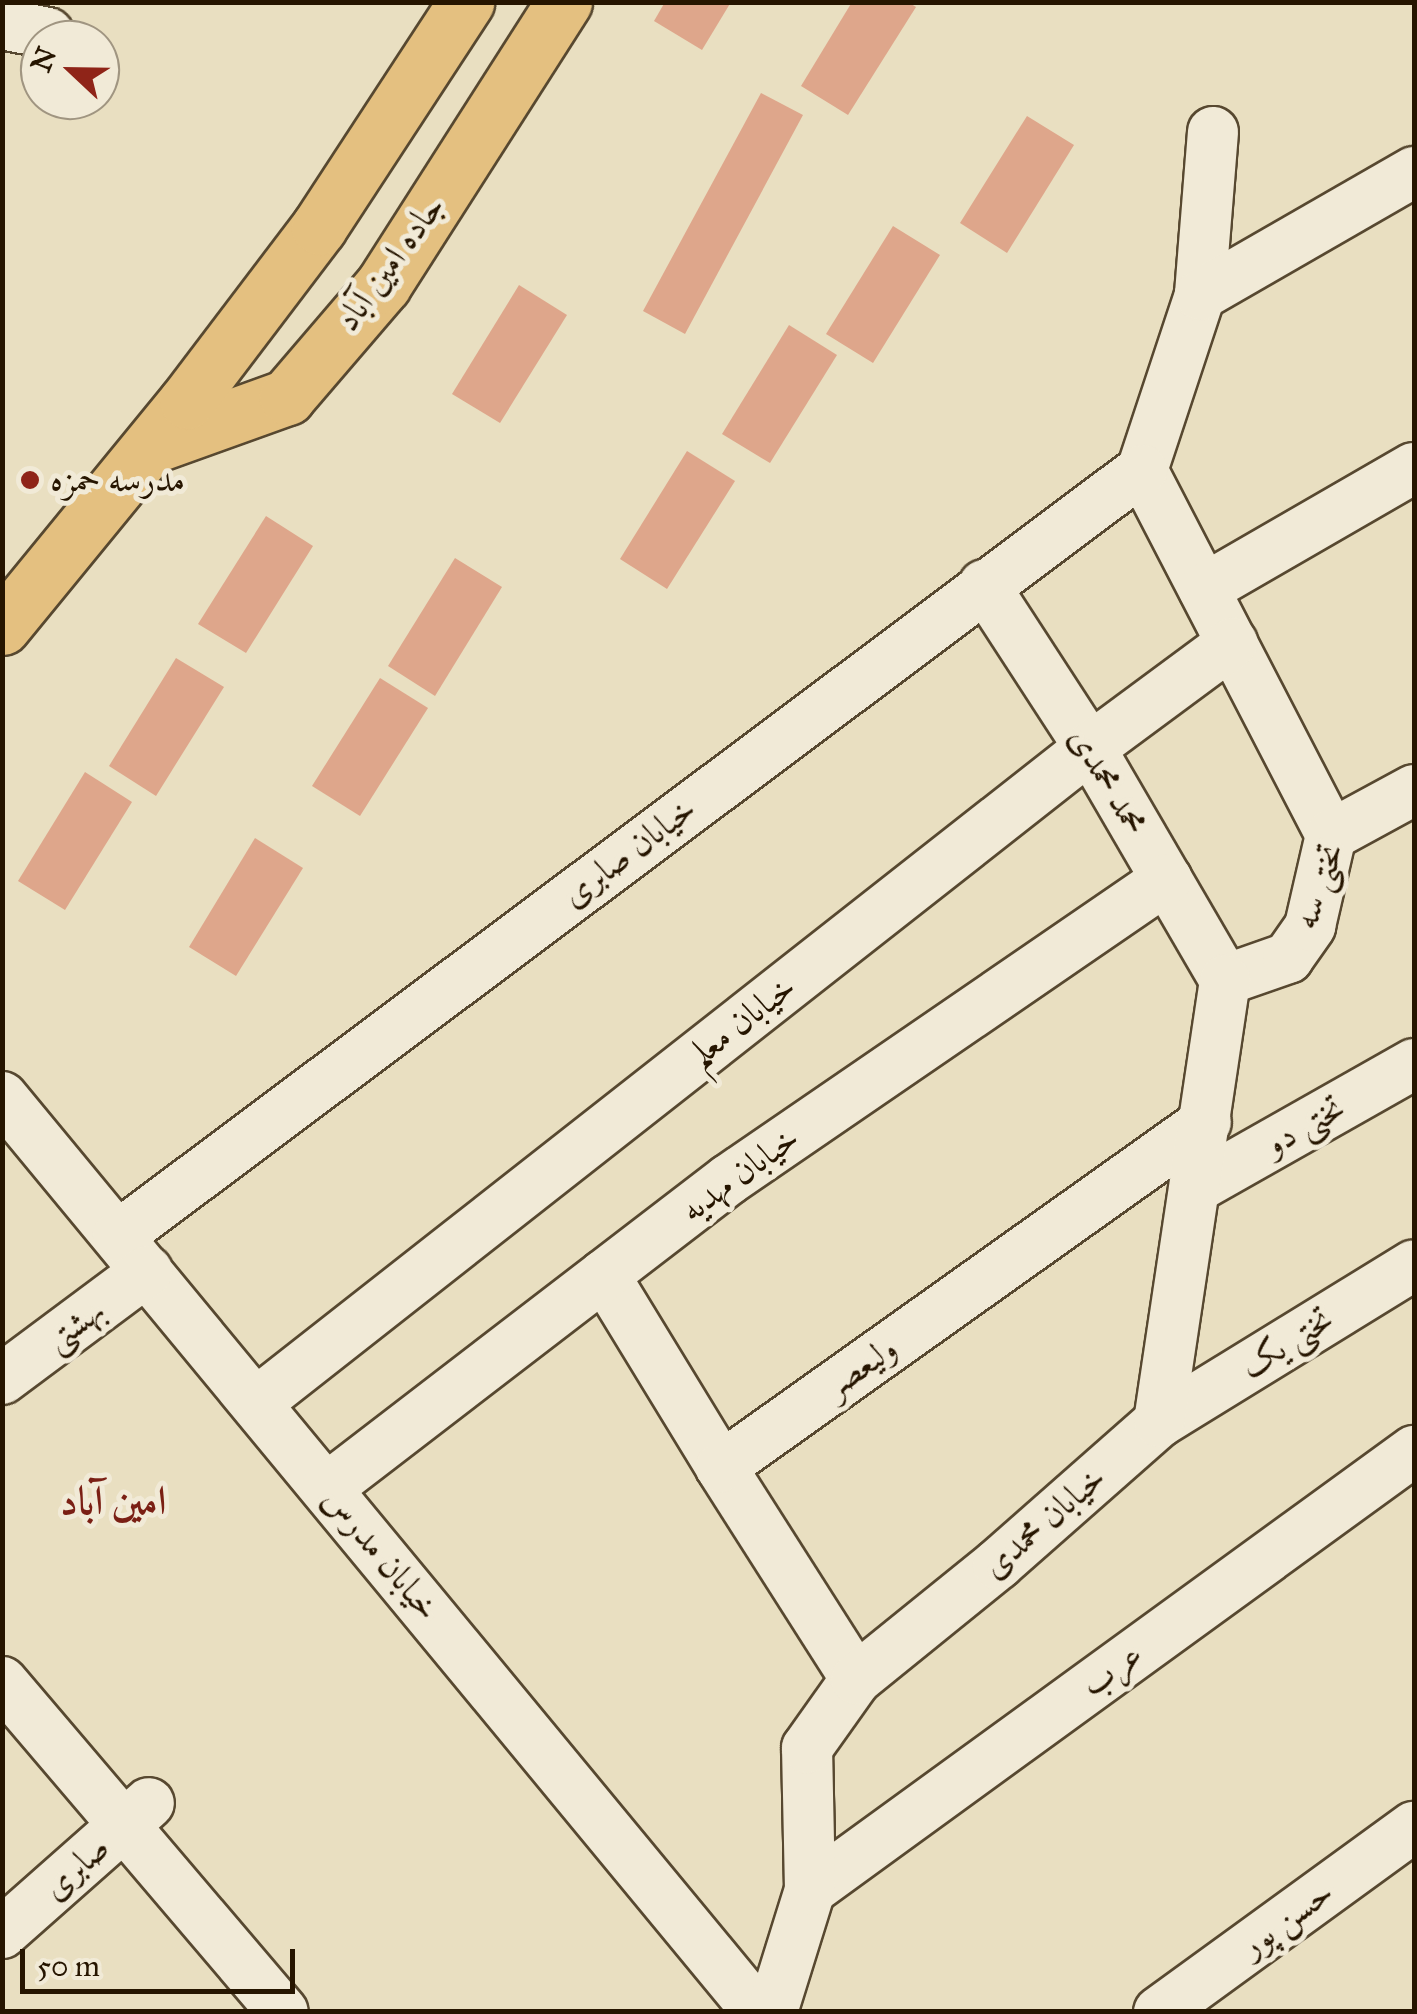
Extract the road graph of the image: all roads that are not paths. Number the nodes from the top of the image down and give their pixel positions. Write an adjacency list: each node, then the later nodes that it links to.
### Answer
1 (466, 2): 6 (main road)
2 (564, 2): 6 (main road, جاده امین آباد)
3 (1213, 132): 5 (street)
4 (1414, 172): 5 (street)
5 (1200, 295): 8 (street)
6 (151, 446): 11 (main road)
7 (1414, 468): 10 (street)
8 (1142, 470): 9 (street, خیابان صابری); 10 (street)
9 (984, 585): 13 (street, محمد محمدی); 22 (street, خیابان صابری)
10 (1204, 589): 12 (street)
11 (2, 627)
12 (1232, 643): 13 (street, خیابان معلم); 15 (street)
13 (1090, 748): 16 (street, محمد محمدی); 26 (street, خیابان معلم)
14 (1414, 790): 15 (street, تختی سه)
15 (1331, 835): 17 (street, تختی سه)
16 (1167, 880): 17 (street, محمد محمدی); 24 (street, خیابان مهدیه)
17 (1225, 980): 20 (street)
18 (1414, 1064): 21 (street, تختی دو)
19 (2, 1097): 22 (street, خیابان مدرس)
20 (1206, 1122): 21 (street); 29 (street, ولیعصر)
21 (1195, 1188): 27 (street)
22 (132, 1254): 25 (street, بهشتی); 26 (street, خیابان مدرس)
23 (1414, 1265): 27 (street, تختی یک)
24 (604, 1276): 29 (street); 30 (street, خیابان مهدیه)
25 (2, 1378)
26 (256, 1402): 30 (street, خیابان مدرس)
27 (1159, 1422): 31 (street, خیابان محمدی)
28 (1414, 1451): 35 (street, عرب)
29 (721, 1467): 31 (street)
30 (326, 1488): 38 (street, خیابان مدرس)
31 (856, 1679): 35 (street, خیابان محمدی)
32 (2, 1682): 33 (street)
33 (136, 1815): 36 (street, صابری); 37 (street)
34 (1414, 1827): 40 (street, حسن پور)
35 (810, 1890): 39 (street, خیابان محمدی)
36 (2, 1933)
37 (283, 2012)
38 (758, 2012)
39 (772, 2012)
40 (1159, 2012)

